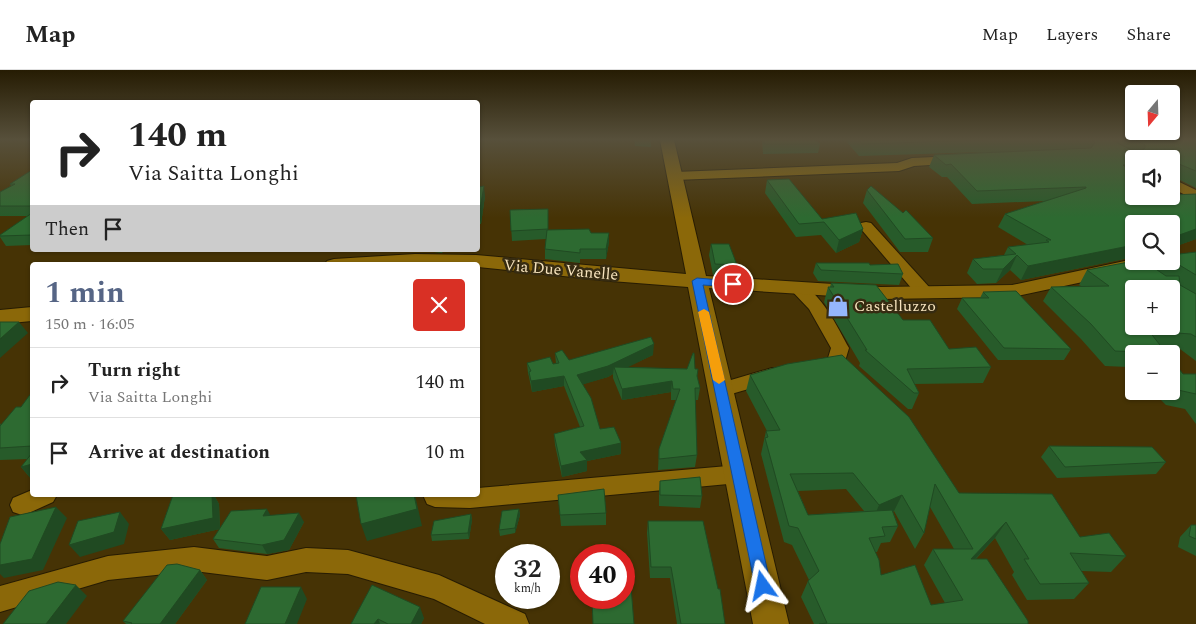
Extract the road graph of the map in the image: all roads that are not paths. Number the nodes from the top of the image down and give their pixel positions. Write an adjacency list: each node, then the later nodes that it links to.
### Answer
1 (673, 166): 3 (street)
2 (902, 166): 3 (street)
3 (676, 176): 9 (street)
4 (1180, 187): 5 (street)
5 (1196, 196)
6 (866, 226): 11 (street)
7 (382, 262): 9 (street, Via Due Vanelle)
8 (1141, 270): 11 (street, Via Due Vanelle)
9 (697, 281): 10 (street, Via Due Vanelle); 14 (street)
10 (798, 289): 11 (street, Via Due Vanelle); 14 (street)
11 (924, 292)
12 (30, 314): 13 (street)
13 (0, 317)
14 (721, 390): 15 (street)
15 (739, 474): 17 (street); 21 (street)
16 (40, 497): 18 (street)
17 (435, 497)
18 (22, 505)
19 (0, 599): 20 (street)
20 (515, 624)
21 (771, 624)

